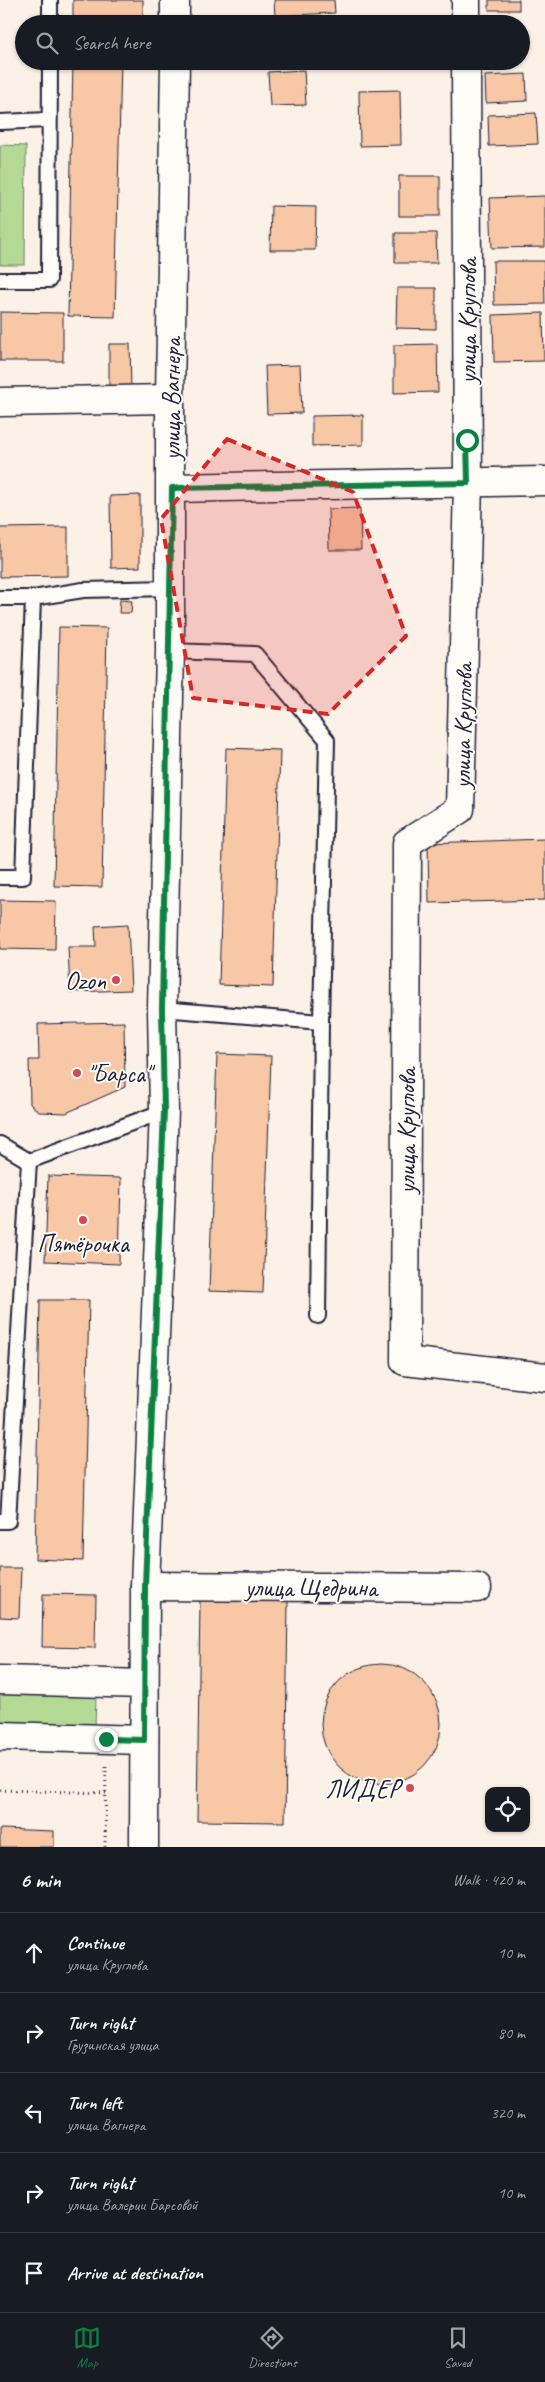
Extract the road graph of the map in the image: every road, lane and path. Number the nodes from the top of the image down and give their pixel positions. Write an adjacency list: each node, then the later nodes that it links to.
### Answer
1 (50, 0): 4 (lane)
2 (175, 0): 5 (street)
3 (466, 0): 6 (street)
4 (50, 15)
5 (175, 15)
6 (466, 15)
7 (50, 70): 10 (lane)
8 (174, 70): 13 (street, улица Вагнера)
9 (466, 70): 16 (street, улица Круглова)
10 (50, 120): 11 (lane); 12 (lane)
11 (0, 122)
12 (0, 280)
13 (170, 399): 14 (street); 17 (street, улица Вагнера)
14 (0, 402)
15 (545, 481): 16 (street)
16 (468, 483): 17 (street); 29 (street, улица Круглова)
17 (172, 488): 18 (street, улица Вагнера)
18 (170, 588): 20 (lane); 21 (street, улица Вагнера)
19 (0, 598): 20 (lane)
20 (33, 598): 22 (lane)
21 (170, 651): 23 (street, улица Вагнера); 24 (lane)
22 (0, 877)
23 (162, 1009): 24 (lane); 25 (street, улица Вагнера)
24 (321, 1022): 28 (lane)
25 (164, 1111): 27 (lane); 31 (street, улица Вагнера)
26 (0, 1144): 27 (lane)
27 (29, 1161): 30 (lane)
28 (318, 1316)
29 (545, 1377)
30 (0, 1521)
31 (145, 1586): 32 (street, улица Щедрина); 34 (street, улица Вагнера)
32 (477, 1588)
33 (0, 1680): 34 (street)
34 (144, 1684): 36 (street, улица Вагнера)
35 (0, 1736): 36 (street)
36 (144, 1740): 39 (street, улица Вагнера)
37 (0, 1790): 38 (path)
38 (106, 1793)
39 (144, 1847)

